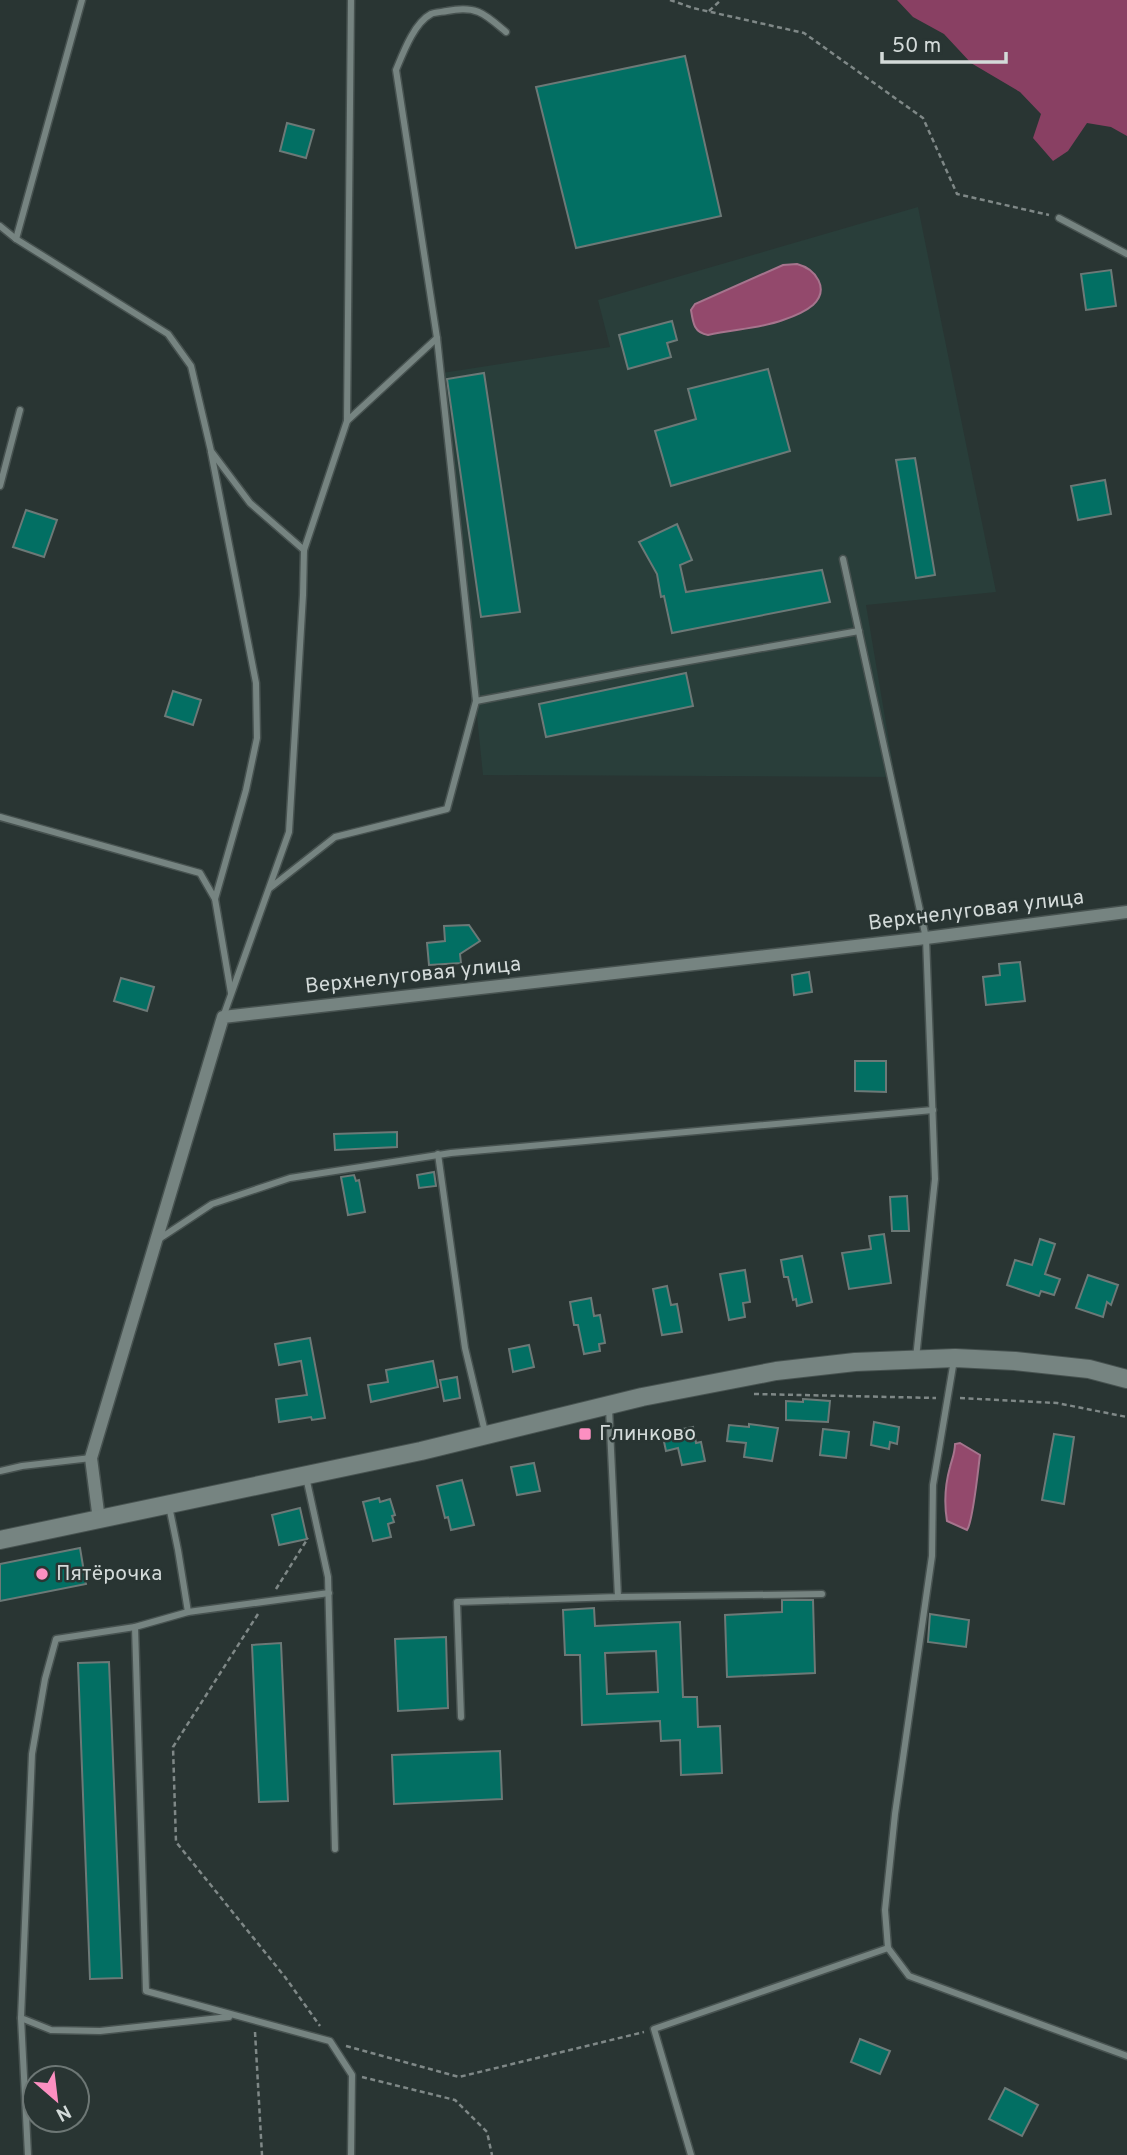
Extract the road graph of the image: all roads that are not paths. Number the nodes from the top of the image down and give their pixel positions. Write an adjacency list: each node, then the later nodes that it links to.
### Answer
1 (82, 0): 6 (lane)
2 (351, 0): 10 (lane)
3 (506, 32): 8 (lane)
4 (1059, 218): 7 (lane)
5 (0, 226): 6 (lane)
6 (16, 239): 11 (lane)
7 (1127, 254)
8 (438, 338): 10 (lane); 16 (lane)
9 (20, 410): 12 (lane)
10 (347, 421): 13 (lane)
11 (211, 451): 13 (lane); 19 (lane)
12 (0, 486)
13 (304, 550): 18 (lane)
14 (843, 559): 15 (lane)
15 (859, 631): 16 (lane); 21 (lane)
16 (476, 701): 18 (lane)
17 (0, 817): 19 (lane)
18 (269, 889): 22 (lane)
19 (215, 899): 22 (lane)
20 (1127, 912): 21 (street, Верхнелуговая улица)
21 (926, 938): 23 (street, Верхнелуговая улица); 24 (lane)
22 (231, 995): 23 (lane)
23 (223, 1017): 26 (street)
24 (933, 1110): 25 (lane); 28 (lane)
25 (438, 1154): 26 (lane); 31 (lane)
26 (156, 1241): 32 (street)
27 (955, 1358): 28 (main road); 29 (main road); 45 (lane)
28 (916, 1360): 30 (main road)
29 (1127, 1379)
30 (609, 1406): 31 (main road); 40 (lane)
31 (485, 1434): 34 (main road)
32 (91, 1458): 33 (lane); 36 (street)
33 (0, 1471)
34 (306, 1475): 35 (main road); 38 (lane)
35 (169, 1504): 36 (main road); 41 (lane)
36 (99, 1520): 37 (main road)
37 (0, 1540)
38 (328, 1593): 41 (lane); 44 (lane)
39 (822, 1594): 40 (lane)
40 (618, 1597): 43 (lane)
41 (188, 1612): 42 (lane)
42 (135, 1627): 46 (lane); 47 (lane)
43 (461, 1717)
44 (335, 1849)
45 (888, 1948): 48 (lane); 51 (lane)
46 (236, 2016): 47 (lane); 50 (lane)
47 (21, 2018): 49 (lane)
48 (1127, 2056)
49 (28, 2155)
50 (351, 2155)
51 (691, 2155)

